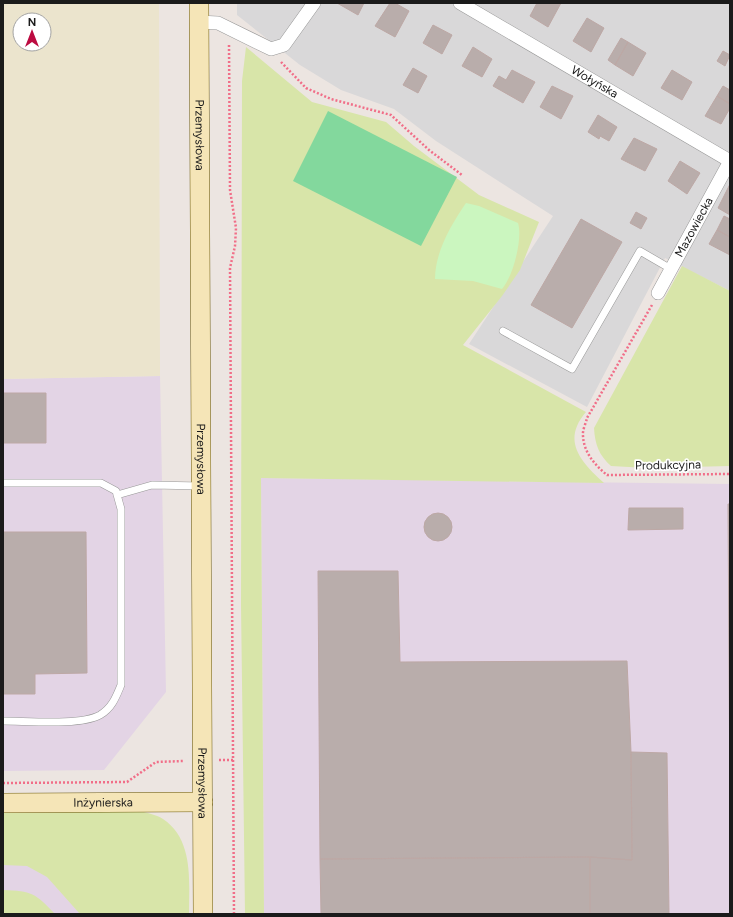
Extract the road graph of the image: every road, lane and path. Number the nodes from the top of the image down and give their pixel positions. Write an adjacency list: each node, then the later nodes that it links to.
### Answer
1 (198, 3): 4 (main road, Przemysłowa)
2 (314, 3): 6 (street)
3 (460, 3): 7 (street, Wołyńska)
4 (198, 22): 5 (street); 14 (main road, Przemysłowa)
5 (229, 29): 6 (street); 18 (path)
6 (271, 49): 8 (path)
7 (730, 161): 9 (street, Mazowiecka)
8 (462, 175)
9 (671, 269): 10 (street, Mazowiecka); 11 (lane)
10 (658, 293): 12 (path, Produkcyjna)
11 (503, 331)
12 (730, 474)
13 (3, 483): 15 (lane)
14 (201, 486): 15 (lane); 17 (main road, Przemysłowa)
15 (117, 495): 16 (lane)
16 (3, 721)
17 (203, 760): 18 (path); 19 (path); 20 (main road, Przemysłowa)
18 (233, 760): 23 (path)
19 (3, 783)
20 (203, 802): 21 (main road, Inżynierska); 22 (main road, Przemysłowa)
21 (3, 803)
22 (203, 914)
23 (234, 914)

